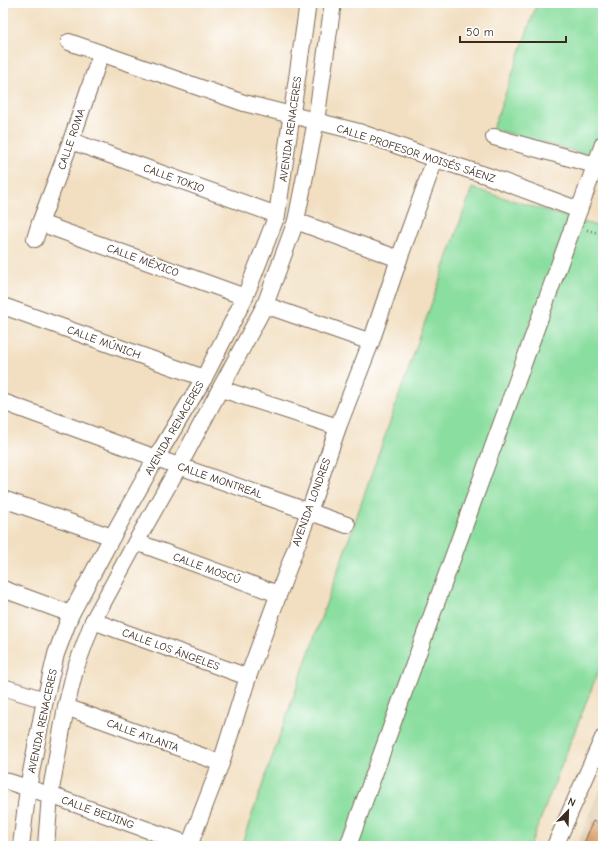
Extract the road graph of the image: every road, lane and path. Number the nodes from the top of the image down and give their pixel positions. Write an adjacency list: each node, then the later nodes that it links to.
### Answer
1 (308, 3): 5 (street, AVENIDA RENACERES)
2 (333, 3): 6 (street, AVENIDA RENACERES)
3 (69, 42): 4 (street, CALLE PROFESOR MOISÉS SÁENZ)
4 (101, 54): 5 (street, CALLE PROFESOR MOISÉS SÁENZ); 8 (street, CALLE ROMA)
5 (292, 116): 6 (street, CALLE PROFESOR MOISÉS SÁENZ); 13 (street, AVENIDA RENACERES)
6 (316, 122): 10 (street, CALLE PROFESOR MOISÉS SÁENZ); 14 (street, AVENIDA RENACERES)
7 (494, 137): 11 (street)
8 (71, 141): 13 (street, CALLE TOKIO); 15 (street, CALLE ROMA)
9 (603, 144): 11 (street)
10 (435, 159): 12 (street, CALLE PROFESOR MOISÉS SÁENZ); 17 (street, AVENIDA LONDRES)
11 (595, 165): 12 (street)
12 (579, 210): 49 (street)
13 (277, 215): 18 (street, AVENIDA RENACERES)
14 (296, 221): 17 (street); 19 (street, AVENIDA RENACERES)
15 (40, 223): 16 (street, CALLE ROMA); 18 (street, CALLE MÉXICO)
16 (36, 239)
17 (399, 259): 21 (street, AVENIDA LONDRES)
18 (245, 297): 22 (street, AVENIDA RENACERES)
19 (265, 305): 21 (street); 23 (street, AVENIDA RENACERES)
20 (3, 306): 22 (street, CALLE MÚNICH)
21 (371, 342): 25 (street, AVENIDA LONDRES)
22 (204, 378): 26 (street, AVENIDA RENACERES)
23 (221, 389): 25 (street); 27 (street, AVENIDA RENACERES)
24 (3, 402): 26 (street, CALLE MONTREAL)
25 (338, 427): 29 (street, AVENIDA LONDRES)
26 (156, 458): 27 (street, CALLE MONTREAL); 31 (street, AVENIDA RENACERES)
27 (179, 466): 29 (street, CALLE MONTREAL); 32 (street, AVENIDA RENACERES)
28 (3, 499): 31 (street)
29 (309, 512): 30 (street, CALLE MONTREAL); 34 (street, AVENIDA LONDRES)
30 (347, 525)
31 (112, 537): 35 (street, AVENIDA RENACERES)
32 (136, 542): 34 (street, CALLE MOSCÚ); 36 (street, AVENIDA RENACERES)
33 (3, 589): 35 (street)
34 (278, 594): 37 (street, AVENIDA LONDRES)
35 (71, 614): 39 (street, AVENIDA RENACERES)
36 (93, 621): 37 (street, CALLE LOS ÁNGELES); 40 (street, AVENIDA RENACERES)
37 (248, 677): 42 (street, AVENIDA LONDRES)
38 (3, 686): 39 (street)
39 (44, 700): 44 (street, AVENIDA RENACERES)
40 (66, 707): 42 (street, CALLE ATLANTA); 45 (street, AVENIDA RENACERES)
41 (603, 738): 50 (street)
42 (220, 763): 48 (street, AVENIDA LONDRES)
43 (3, 780): 44 (street, CALLE BEIJING)
44 (28, 788): 45 (street, CALLE BEIJING); 46 (street, AVENIDA RENACERES)
45 (50, 796): 47 (street, AVENIDA RENACERES); 48 (street, CALLE BEIJING)
46 (21, 846)
47 (46, 846)
48 (190, 846)
49 (348, 846)
50 (555, 846)

